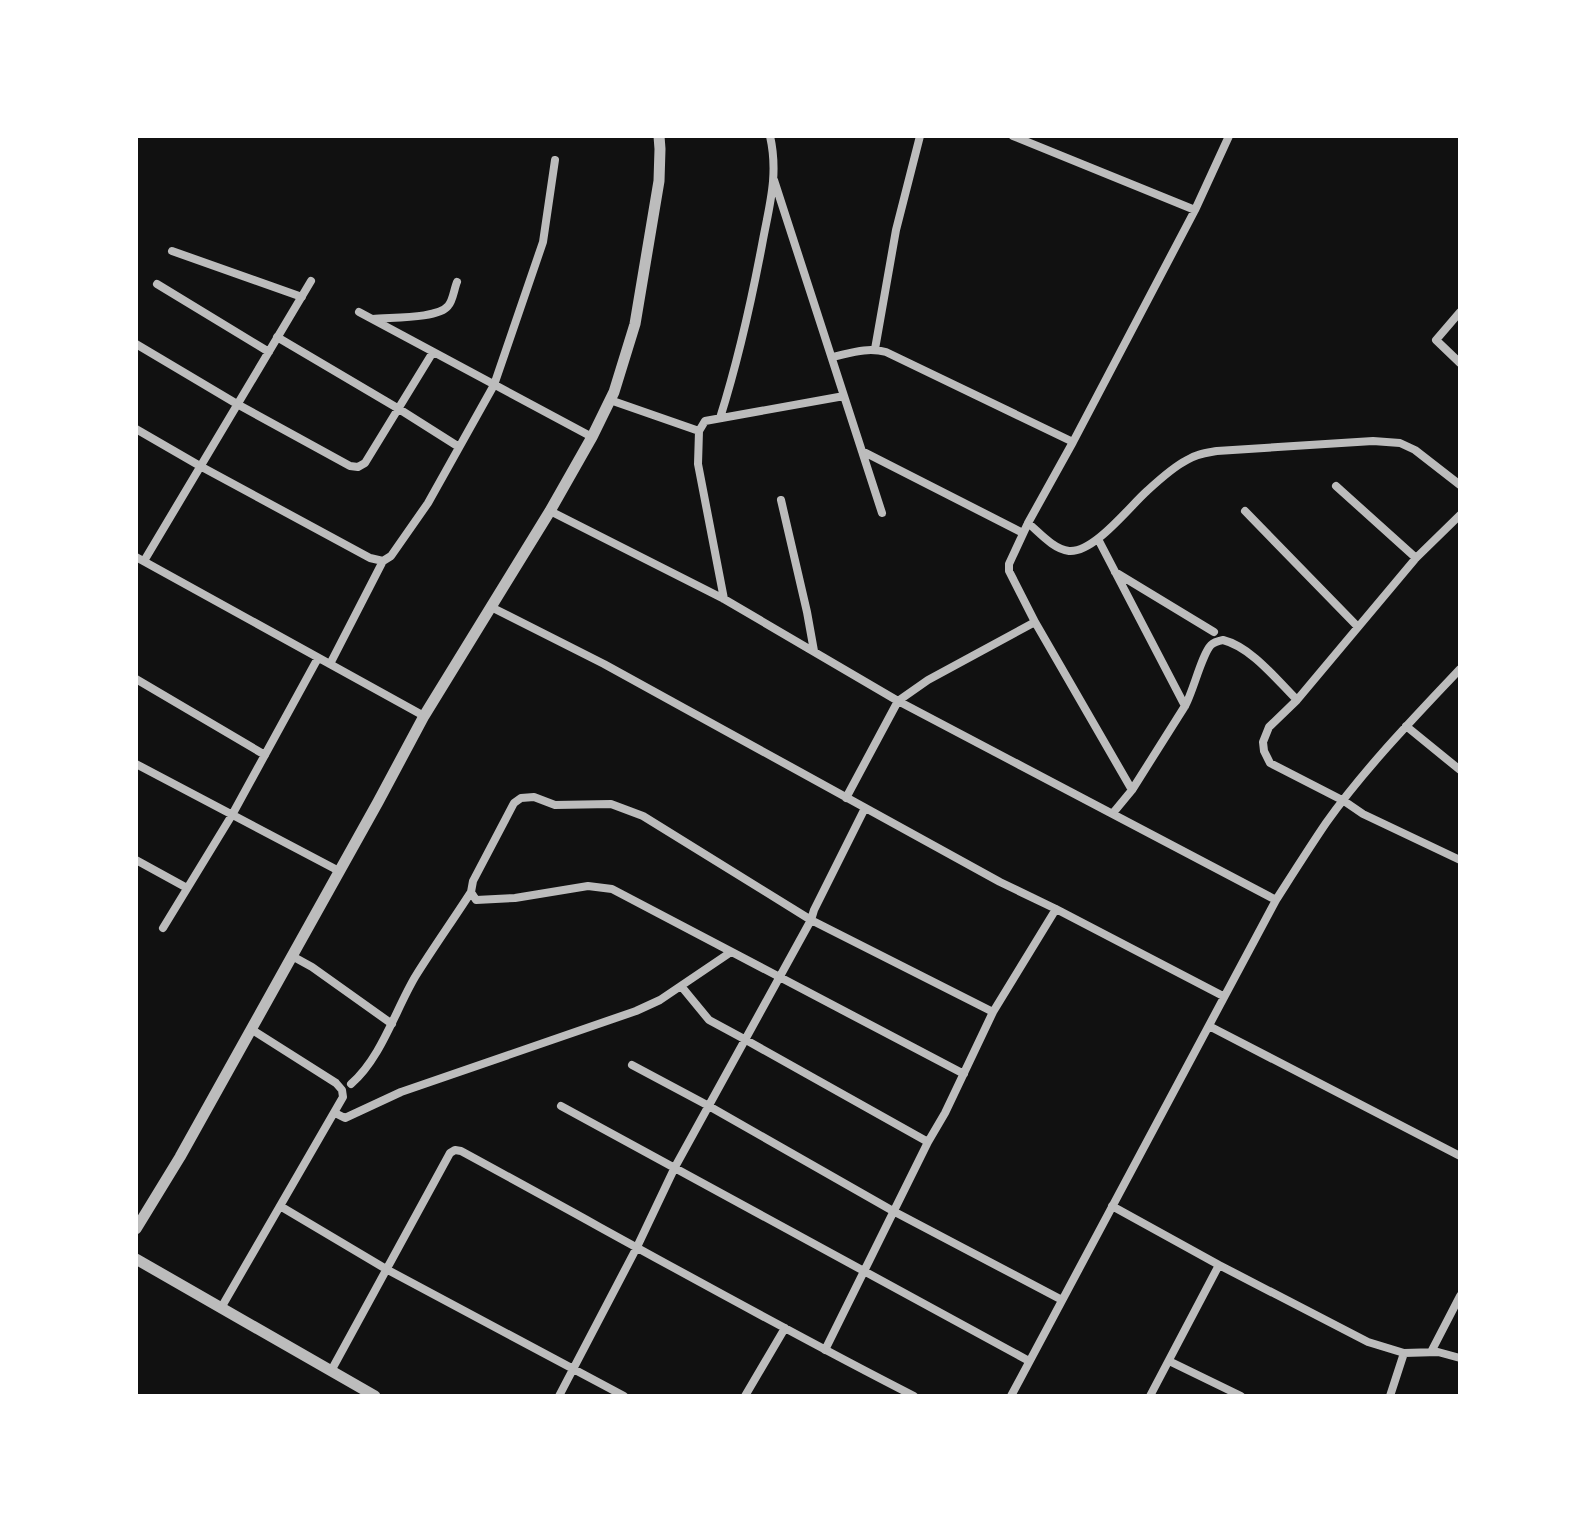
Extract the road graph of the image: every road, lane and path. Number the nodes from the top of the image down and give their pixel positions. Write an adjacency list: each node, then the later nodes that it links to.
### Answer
1 (659, 136): 26 (street)
2 (770, 136): 7 (street)
3 (920, 136): 19 (street)
4 (1013, 136): 8 (street)
5 (1229, 136): 8 (street)
6 (555, 160): 24 (street)
7 (774, 180): 22 (street); 29 (street)
8 (1195, 210): 33 (street)
9 (172, 251): 13 (street)
10 (311, 281): 13 (street)
11 (457, 282): 16 (street)
12 (157, 284): 20 (street)
13 (302, 297): 17 (street)
14 (359, 312): 16 (street)
15 (1460, 312): 23 (street)
16 (371, 319): 21 (street)
17 (277, 337): 20 (street); 28 (street)
18 (136, 344): 27 (street)
19 (875, 349): 22 (street); 33 (street)
20 (269, 352): 27 (street)
21 (433, 352): 24 (street); 28 (street)
22 (832, 357): 25 (street)
23 (1460, 363)
24 (494, 385): 32 (street); 34 (street)
25 (844, 396): 29 (street); 35 (street)
26 (610, 400): 31 (street); 32 (street)
27 (237, 404): 28 (street); 36 (street)
28 (399, 409): 34 (street)
29 (720, 418): 31 (street)
30 (136, 429): 36 (street)
31 (699, 431): 51 (street)
32 (592, 437): 40 (street)
33 (1073, 442): 44 (street)
34 (459, 447): 49 (street)
35 (862, 451): 42 (street); 45 (street)
36 (200, 466): 48 (street); 49 (street)
37 (1460, 485): 46 (street)
38 (1336, 486): 47 (street)
39 (781, 500): 56 (street)
40 (550, 511): 51 (street); 52 (street)
41 (1245, 511): 54 (street)
42 (882, 513)
43 (1460, 515): 47 (street)
44 (1028, 523): 45 (street); 46 (street)
45 (1023, 533): 53 (street)
46 (1098, 539): 50 (street)
47 (1416, 558): 54 (street)
48 (140, 559): 57 (street)
49 (383, 561): 58 (street)
50 (1115, 572): 55 (street); 63 (street)
51 (724, 599): 56 (street)
52 (491, 607): 64 (street); 70 (street)
53 (1035, 622): 62 (street); 69 (street)
54 (1358, 627): 61 (street)
55 (1214, 632)
56 (814, 651): 62 (street)
57 (318, 658): 58 (street); 66 (street)
58 (330, 664): 64 (street)
59 (1460, 669): 65 (street)
60 (136, 679): 66 (street)
61 (1297, 700): 63 (street); 71 (street)
62 (898, 701): 70 (street); 73 (street)
63 (1185, 706): 69 (street)
64 (424, 716): 77 (street)
65 (1406, 726): 68 (street); 71 (street)
66 (265, 755): 74 (street)
67 (136, 764): 74 (street)
68 (1460, 770)
69 (1132, 790): 73 (street)
70 (846, 798): 72 (street)
71 (1344, 801): 76 (street); 80 (street)
72 (865, 808): 81 (street); 82 (street)
73 (1113, 813): 80 (street)
74 (232, 815): 77 (street); 78 (street)
75 (136, 860): 78 (street)
76 (1460, 860)
77 (339, 871): 85 (street)
78 (187, 888): 83 (street)
79 (471, 892): 82 (street); 84 (street); 90 (street)
80 (1276, 900): 88 (street)
81 (1056, 909): 88 (street); 89 (street)
82 (811, 920): 86 (street); 89 (street)
83 (163, 928)
84 (731, 952): 86 (street); 87 (street)
85 (292, 956): 90 (street); 92 (street)
86 (780, 978): 93 (street); 95 (street)
87 (681, 986): 93 (street); 99 (street)
88 (1223, 996): 91 (street)
89 (993, 1012): 95 (street)
90 (392, 1024): 96 (street)
91 (1209, 1026): 101 (street); 104 (street)
92 (251, 1029): 99 (street); 106 (street)
93 (746, 1040): 97 (street); 100 (street)
94 (632, 1065): 97 (street)
95 (964, 1074): 100 (street)
96 (351, 1084)
97 (707, 1105): 102 (street); 105 (street)
98 (561, 1106): 102 (street)
99 (335, 1113): 103 (street)
100 (928, 1142): 105 (street)
101 (1460, 1156)
102 (675, 1167): 107 (street); 111 (street)
103 (280, 1206): 110 (street); 114 (street)
104 (1112, 1206): 109 (street); 113 (street)
105 (893, 1211): 111 (street); 113 (street)
106 (136, 1229)
107 (637, 1247): 110 (street); 115 (street); 122 (street)
108 (136, 1259): 114 (street)
109 (1219, 1265): 118 (street); 121 (street)
110 (386, 1269): 122 (street); 123 (street)
111 (864, 1271): 116 (street); 120 (street)
112 (1460, 1296): 117 (street)
113 (1062, 1300): 120 (street)
114 (221, 1308): 123 (street)
115 (785, 1328): 116 (street); 127 (street)
116 (825, 1350): 128 (street)
117 (1431, 1352): 118 (street); 119 (street)
118 (1404, 1353): 132 (street)
119 (1460, 1358)
120 (1029, 1361): 129 (street)
121 (1169, 1361): 130 (street); 131 (street)
122 (573, 1369): 125 (street); 126 (street)
123 (331, 1371): 124 (street)
124 (375, 1396)
125 (559, 1396)
126 (624, 1396)
127 (745, 1396)
128 (914, 1396)
129 (1011, 1396)
130 (1150, 1396)
131 (1241, 1396)
132 (1390, 1396)

